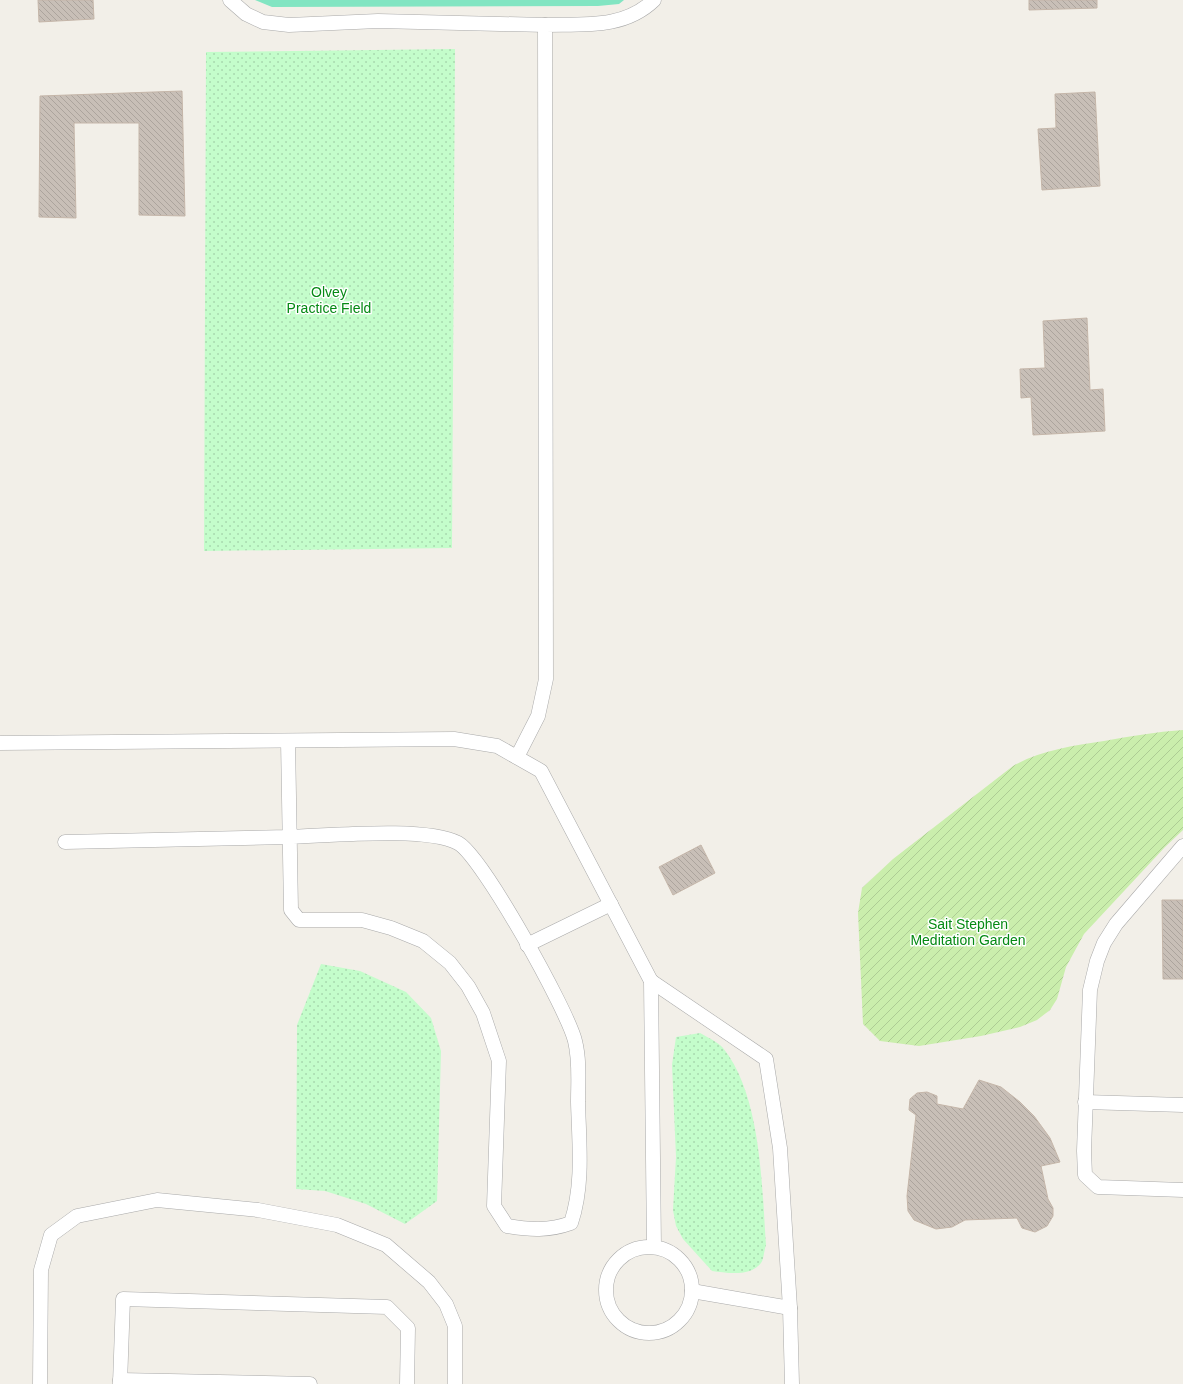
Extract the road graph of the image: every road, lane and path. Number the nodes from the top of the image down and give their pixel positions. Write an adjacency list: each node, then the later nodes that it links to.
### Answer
1 (230, 0): 3 (lane)
2 (654, 0): 3 (lane)
3 (545, 25): 6 (lane)
4 (288, 741): 5 (lane); 6 (lane); 7 (lane)
5 (0, 743)
6 (517, 757): 10 (lane)
7 (290, 837): 8 (lane); 11 (lane); 11 (lane)
8 (65, 842)
9 (1183, 846): 13 (lane)
10 (611, 904): 11 (lane); 12 (lane)
11 (527, 946)
12 (651, 981): 16 (lane); 18 (lane)
13 (1085, 1102): 14 (lane); 15 (lane)
14 (1183, 1105)
15 (1183, 1190)
16 (654, 1247): 17 (lane); 17 (lane)
17 (692, 1291): 18 (lane)
18 (790, 1308): 24 (lane)
19 (120, 1382): 21 (lane); 22 (lane)
20 (40, 1384): 23 (lane)
21 (310, 1384)
22 (407, 1384)
23 (455, 1384)
24 (792, 1384)

